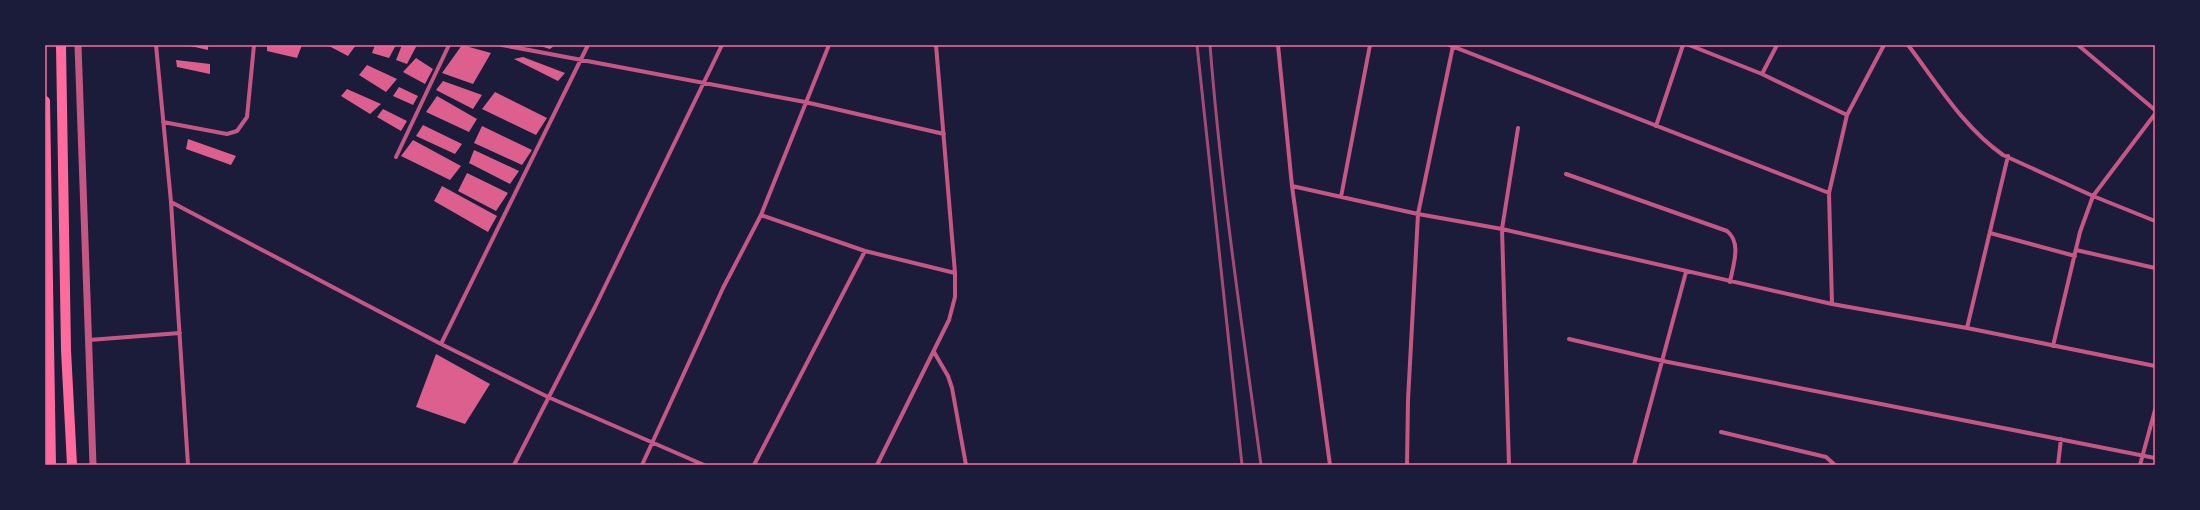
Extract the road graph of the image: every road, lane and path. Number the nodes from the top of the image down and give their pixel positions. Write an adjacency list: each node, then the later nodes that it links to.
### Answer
1 (61, 45): 70 (main road)
2 (78, 45): 56 (street)
3 (156, 45): 28 (street)
4 (254, 45): 28 (street)
5 (449, 45): 33 (street)
6 (502, 45): 20 (street)
7 (588, 45): 20 (street)
8 (722, 45): 22 (street)
9 (829, 45): 24 (street)
10 (936, 45): 31 (street)
11 (1278, 45): 35 (street)
12 (1370, 45): 38 (street)
13 (1683, 45): 29 (street)
14 (1689, 45): 21 (street)
15 (1777, 45): 21 (street)
16 (1884, 45): 27 (street)
17 (1908, 45): 32 (street)
18 (2078, 45): 25 (street)
19 (1451, 46): 29 (street); 40 (street)
20 (581, 60): 22 (street); 57 (street)
21 (1762, 74): 27 (street)
22 (705, 83): 24 (street); 62 (street)
23 (45, 101): 69 (main road)
24 (805, 102): 31 (street); 41 (street)
25 (2155, 110)
26 (2155, 114): 37 (street)
27 (1847, 115): 36 (street)
28 (163, 122): 39 (street)
29 (1656, 126): 36 (street)
30 (1518, 128): 43 (street)
31 (944, 134): 50 (street)
32 (2008, 156): 37 (street); 44 (street)
33 (396, 157)
34 (1566, 174): 51 (street)
35 (1292, 186): 38 (street); 79 (street)
36 (1829, 193): 52 (street)
37 (2093, 196): 42 (street); 45 (street)
38 (1341, 197): 40 (street)
39 (171, 202): 54 (street); 57 (street)
40 (1418, 214): 43 (street); 80 (street)
41 (760, 215): 46 (street); 66 (street)
42 (2155, 220)
43 (1502, 229): 49 (street); 81 (street)
44 (1990, 233): 47 (street); 53 (street)
45 (2076, 250): 47 (street); 48 (street)
46 (865, 251): 50 (street); 76 (street)
47 (2075, 256): 58 (street)
48 (2155, 268)
49 (1686, 272): 51 (street); 60 (street)
50 (955, 273): 59 (street)
51 (1730, 282): 52 (street)
52 (1832, 304): 53 (street)
53 (1967, 328): 58 (street)
54 (180, 334): 56 (street); 72 (street)
55 (1569, 339): 60 (street)
56 (89, 340): 71 (street)
57 (441, 344): 62 (street)
58 (2053, 346): 61 (street)
59 (934, 352): 77 (street); 78 (street)
60 (1663, 361): 65 (street); 82 (street)
61 (2155, 366)
62 (548, 397): 66 (street); 73 (street)
63 (2155, 410): 67 (street)
64 (1721, 432): 83 (street)
65 (2061, 439): 67 (street); 84 (street)
66 (652, 442): 74 (street); 75 (street)
67 (2143, 455): 68 (street); 85 (street)
68 (2155, 458)
69 (51, 465)
70 (72, 465)
71 (93, 465)
72 (188, 465)
73 (514, 465)
74 (642, 465)
75 (704, 465)
76 (754, 465)
77 (877, 465)
78 (966, 465)
79 (1330, 465)
80 (1407, 465)
81 (1509, 465)
82 (1634, 465)
83 (1835, 465)
84 (2058, 465)
85 (2140, 465)

